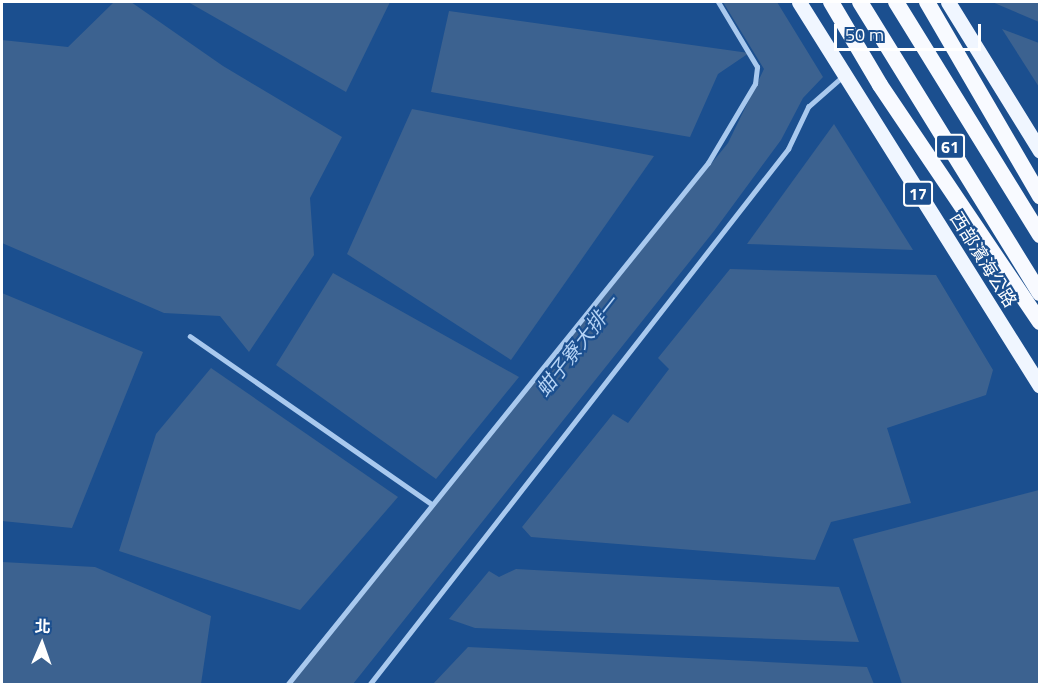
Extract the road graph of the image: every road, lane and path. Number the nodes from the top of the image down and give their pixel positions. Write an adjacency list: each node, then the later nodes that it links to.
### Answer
1 (718, 2): 16 (lane)
2 (799, 2): 8 (main road, 西部濱海公路 / 17)
3 (831, 2): 13 (highway)
4 (860, 2): 12 (highway, 61)
5 (896, 2): 11 (highway, 61)
6 (927, 2): 10 (highway)
7 (948, 2): 9 (main road)
8 (843, 75): 15 (main road, 西部濱海公路 / 17); 18 (lane)
9 (1040, 151)
10 (1040, 196)
11 (1040, 236)
12 (1040, 293)
13 (1040, 322)
14 (190, 336): 16 (lane)
15 (1040, 386)
16 (432, 504): 17 (lane)
17 (288, 684)
18 (370, 684)

